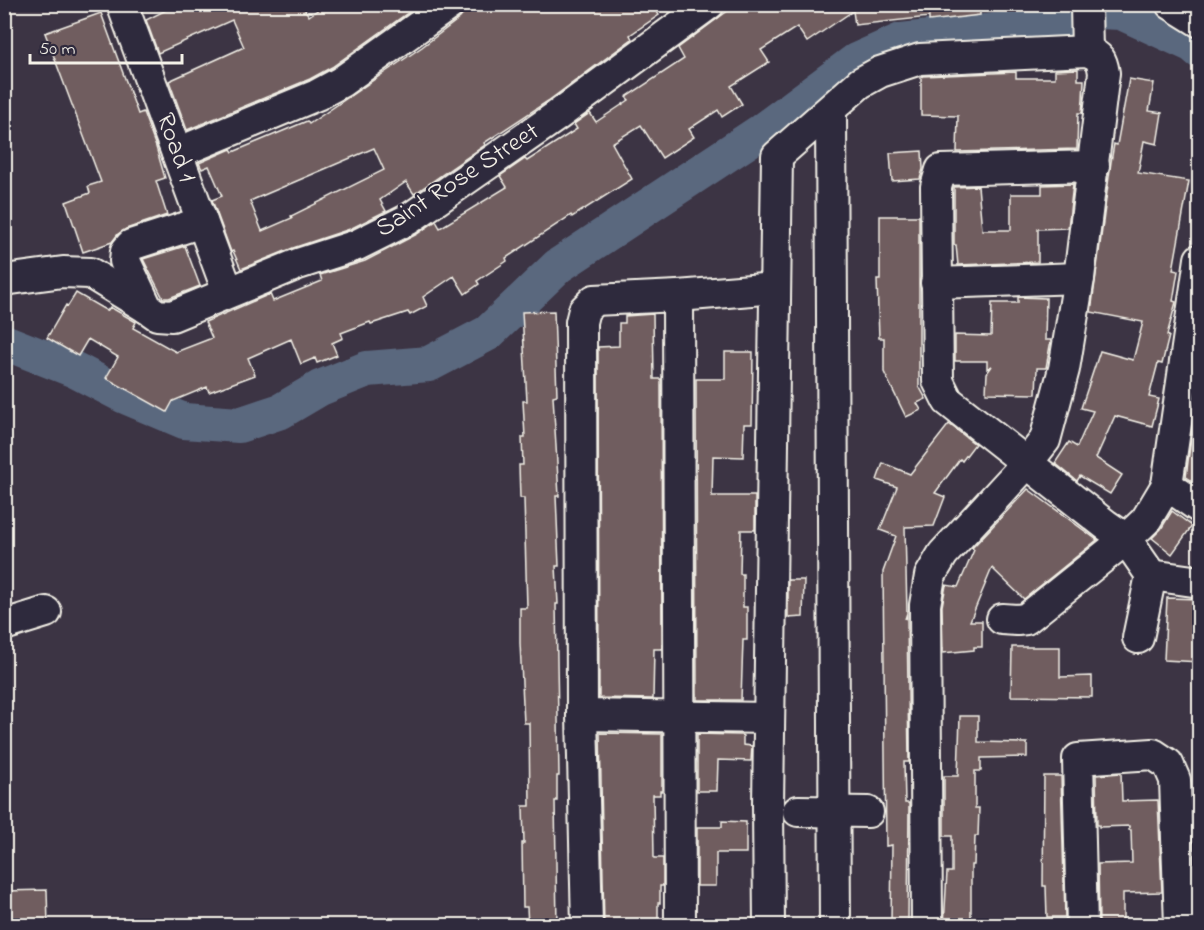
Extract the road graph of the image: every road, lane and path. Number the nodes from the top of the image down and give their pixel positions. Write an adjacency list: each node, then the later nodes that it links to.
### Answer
1 (450, 4): 8 (street)
2 (709, 4): 16 (street, Saint Rose Street)
3 (1171, 4): 5 (street)
4 (130, 7): 8 (street, Road 1)
5 (1200, 22)
6 (1086, 26): 7 (street); 9 (street)
7 (831, 110): 15 (street); 33 (street)
8 (177, 153): 10 (street, Road 1)
9 (1094, 166): 12 (street); 14 (street)
10 (202, 222): 16 (street, Road 1); 18 (street)
11 (1200, 259): 20 (street)
12 (1079, 278): 14 (street); 19 (street)
13 (4, 280): 18 (street, Saint Rose Street)
14 (936, 283): 19 (street)
15 (775, 288): 17 (street); 31 (street)
16 (228, 292): 18 (street, Saint Rose Street)
17 (678, 296): 29 (street); 30 (street)
18 (147, 308)
19 (1028, 463): 22 (street); 39 (street)
20 (1167, 485): 21 (street); 22 (street)
21 (1200, 508)
22 (1126, 539): 23 (street); 26 (street)
23 (1151, 575): 24 (street); 28 (street)
24 (1200, 582)
25 (46, 612): 27 (street)
26 (1002, 619)
27 (4, 625)
28 (1138, 638)
29 (582, 715): 30 (street); 35 (street)
30 (679, 716): 31 (street); 36 (street)
31 (769, 718): 37 (street)
32 (798, 811): 33 (street)
33 (835, 812): 34 (street); 38 (street)
34 (868, 812)
35 (587, 926)
36 (680, 926)
37 (769, 926)
38 (835, 926)
39 (927, 926)
40 (1082, 926): 41 (street)
41 (1179, 926)

